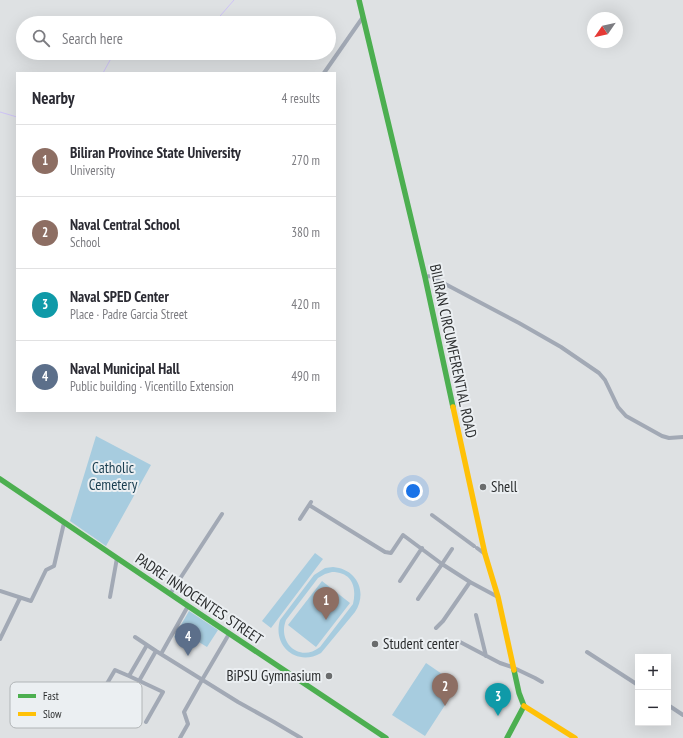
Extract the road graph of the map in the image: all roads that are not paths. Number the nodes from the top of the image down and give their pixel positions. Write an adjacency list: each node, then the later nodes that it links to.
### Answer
1 (359, 0): 2 (main road, BILIRAN CIRCUMFERENTIAL ROAD)
2 (363, 16): 3 (street); 6 (main road, BILIRAN CIRCUMFERENTIAL ROAD)
3 (336, 55)
4 (333, 60): 5 (street)
5 (325, 72)
6 (425, 277): 7 (street); 15 (main road, BILIRAN CIRCUMFERENTIAL ROAD)
7 (683, 437)
8 (0, 479): 12 (main road, PADRE INNOCENTES STREET)
9 (222, 514): 21 (street)
10 (432, 516): 15 (street)
11 (300, 519): 13 (street)
12 (64, 523): 16 (main road, PADRE INNOCENTES STREET); 24 (street)
13 (422, 548): 17 (street); 18 (street)
14 (452, 549): 17 (street)
15 (485, 554): 23 (main road, BILIRAN CIRCUMFERENTIAL ROAD)
16 (117, 558): 21 (main road, PADRE INNOCENTES STREET); 22 (street)
17 (442, 564): 19 (street); 25 (street)
18 (400, 581)
19 (470, 582): 23 (street); 28 (street)
20 (0, 591): 24 (street)
21 (170, 594): 26 (main road, PADRE INNOCENTES STREET)
22 (110, 597)
23 (498, 597): 37 (main road, BILIRAN CIRCUMFERENTIAL ROAD)
24 (20, 598): 31 (street)
25 (418, 599)
26 (188, 606): 29 (main road, PADRE INNOCENTES STREET); 35 (street)
27 (476, 615): 36 (street)
28 (436, 628)
29 (229, 634): 39 (street); 48 (main road, PADRE INNOCENTES STREET)
30 (135, 637): 33 (street)
31 (0, 639)
32 (460, 642): 36 (street)
33 (147, 645): 35 (street); 38 (street)
34 (587, 652): 43 (street)
35 (159, 653): 39 (street); 40 (street)
36 (486, 656): 37 (street)
37 (512, 667): 42 (street); 44 (main road, BILIRAN CIRCUMFERENTIAL ROAD)
38 (129, 676): 40 (street); 41 (street)
39 (202, 680): 49 (street); 50 (street)
40 (140, 681): 47 (street)
41 (108, 682)
42 (542, 682)
43 (635, 682)
44 (524, 706): 52 (main road); 53 (main road)
45 (671, 707): 46 (street)
46 (683, 715)
47 (146, 722)
48 (377, 735): 51 (main road, PADRE INNOCENTES STREET)
49 (180, 738)
50 (301, 738)
51 (386, 738)
52 (507, 738)
53 (575, 738)

